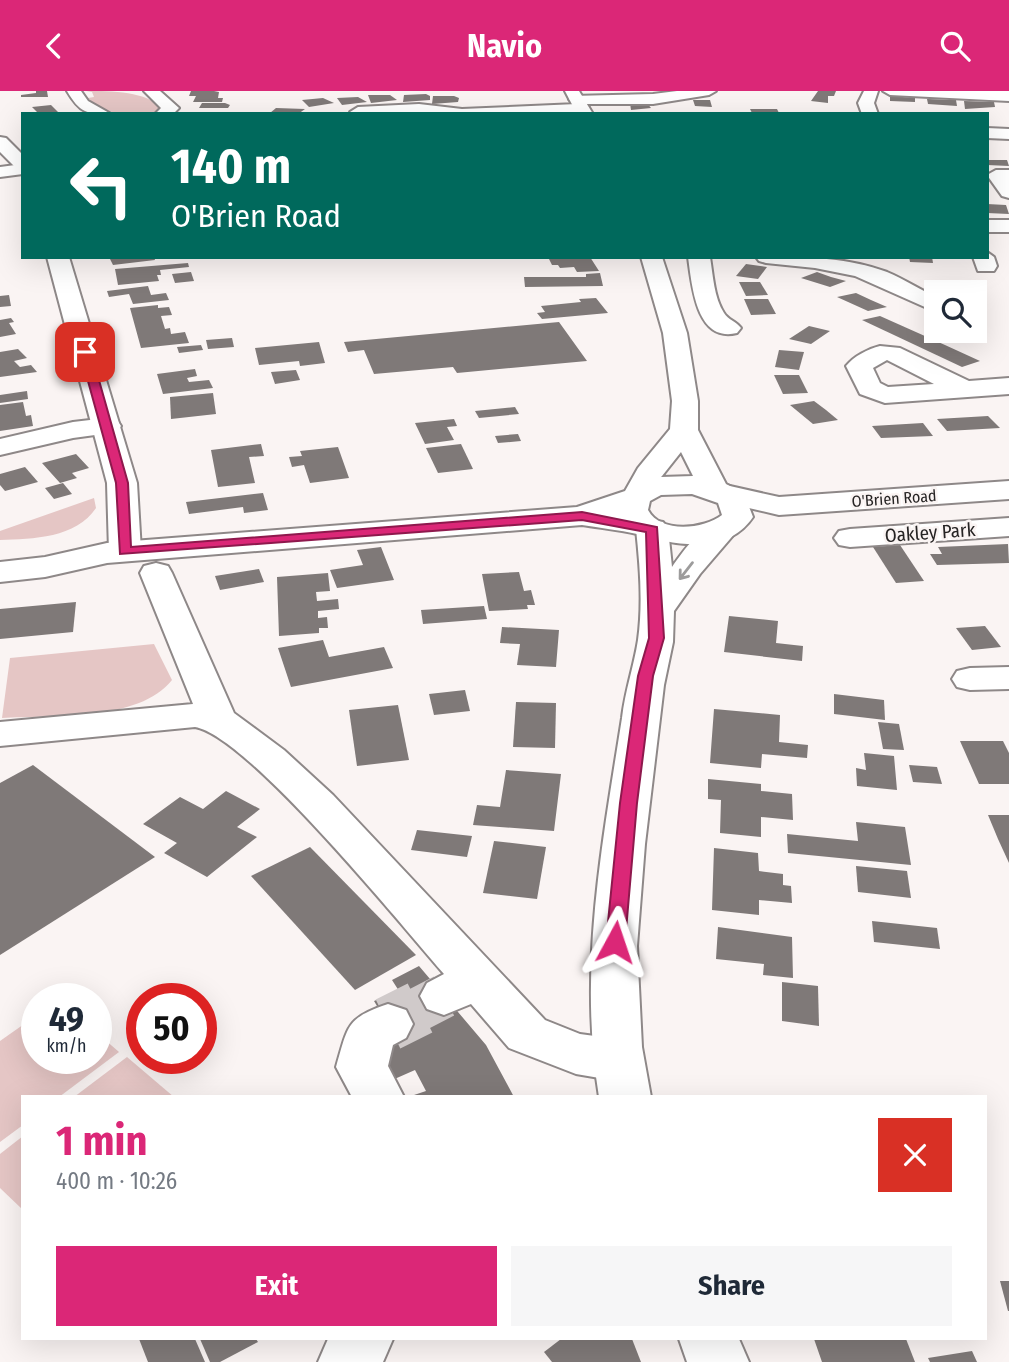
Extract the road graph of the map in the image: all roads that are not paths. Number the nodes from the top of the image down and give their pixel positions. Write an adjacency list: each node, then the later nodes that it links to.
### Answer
1 (74, 91): 9 (street)
2 (151, 91): 10 (street)
3 (709, 91): 7 (street)
4 (871, 91): 15 (street)
5 (890, 91): 6 (street)
6 (1009, 96)
7 (666, 98): 8 (street); 14 (street)
8 (579, 103): 13 (street)
9 (99, 112)
10 (166, 112)
11 (358, 112): 12 (street)
12 (445, 112)
13 (483, 112)
14 (673, 112)
15 (869, 112)
16 (989, 133): 17 (street)
17 (1009, 134)
18 (10, 146): 19 (street)
19 (21, 164)
20 (21, 167): 21 (street)
21 (0, 172)
22 (997, 175): 23 (street)
23 (1009, 192)
24 (989, 226): 25 (street)
25 (1009, 226)
26 (59, 259): 34 (street)
27 (652, 259): 35 (street)
28 (699, 259): 31 (street)
29 (785, 259): 30 (street)
30 (924, 301)
31 (729, 328)
32 (1009, 386): 33 (street)
33 (965, 389)
34 (107, 426): 36 (street); 47 (street)
35 (684, 430): 38 (street); 39 (street)
36 (0, 447)
37 (1009, 490): 40 (street, O'Brien Road)
38 (718, 492): 39 (street, O'Brien Road); 40 (street, O'Brien Road); 44 (street)
39 (637, 496): 41 (street); 43 (street)
40 (779, 506): 44 (street, O'Brien Road)
41 (582, 516): 43 (street); 47 (street)
42 (1009, 527): 45 (street, Oakley Park)
43 (650, 528): 44 (street); 50 (street)
44 (726, 529): 50 (street, one-way to 50)
45 (850, 538)
46 (0, 551): 47 (street)
47 (116, 552): 48 (street)
48 (0, 572)
49 (156, 573): 53 (street)
50 (656, 612): 56 (street)
51 (1009, 678): 52 (street)
52 (970, 680)
53 (218, 719): 54 (street); 56 (street)
54 (0, 734)
55 (388, 1024): 57 (street)
56 (621, 1078)
57 (377, 1095)
58 (361, 1340): 60 (street)
59 (709, 1340): 61 (street)
60 (349, 1362)
61 (718, 1362)

